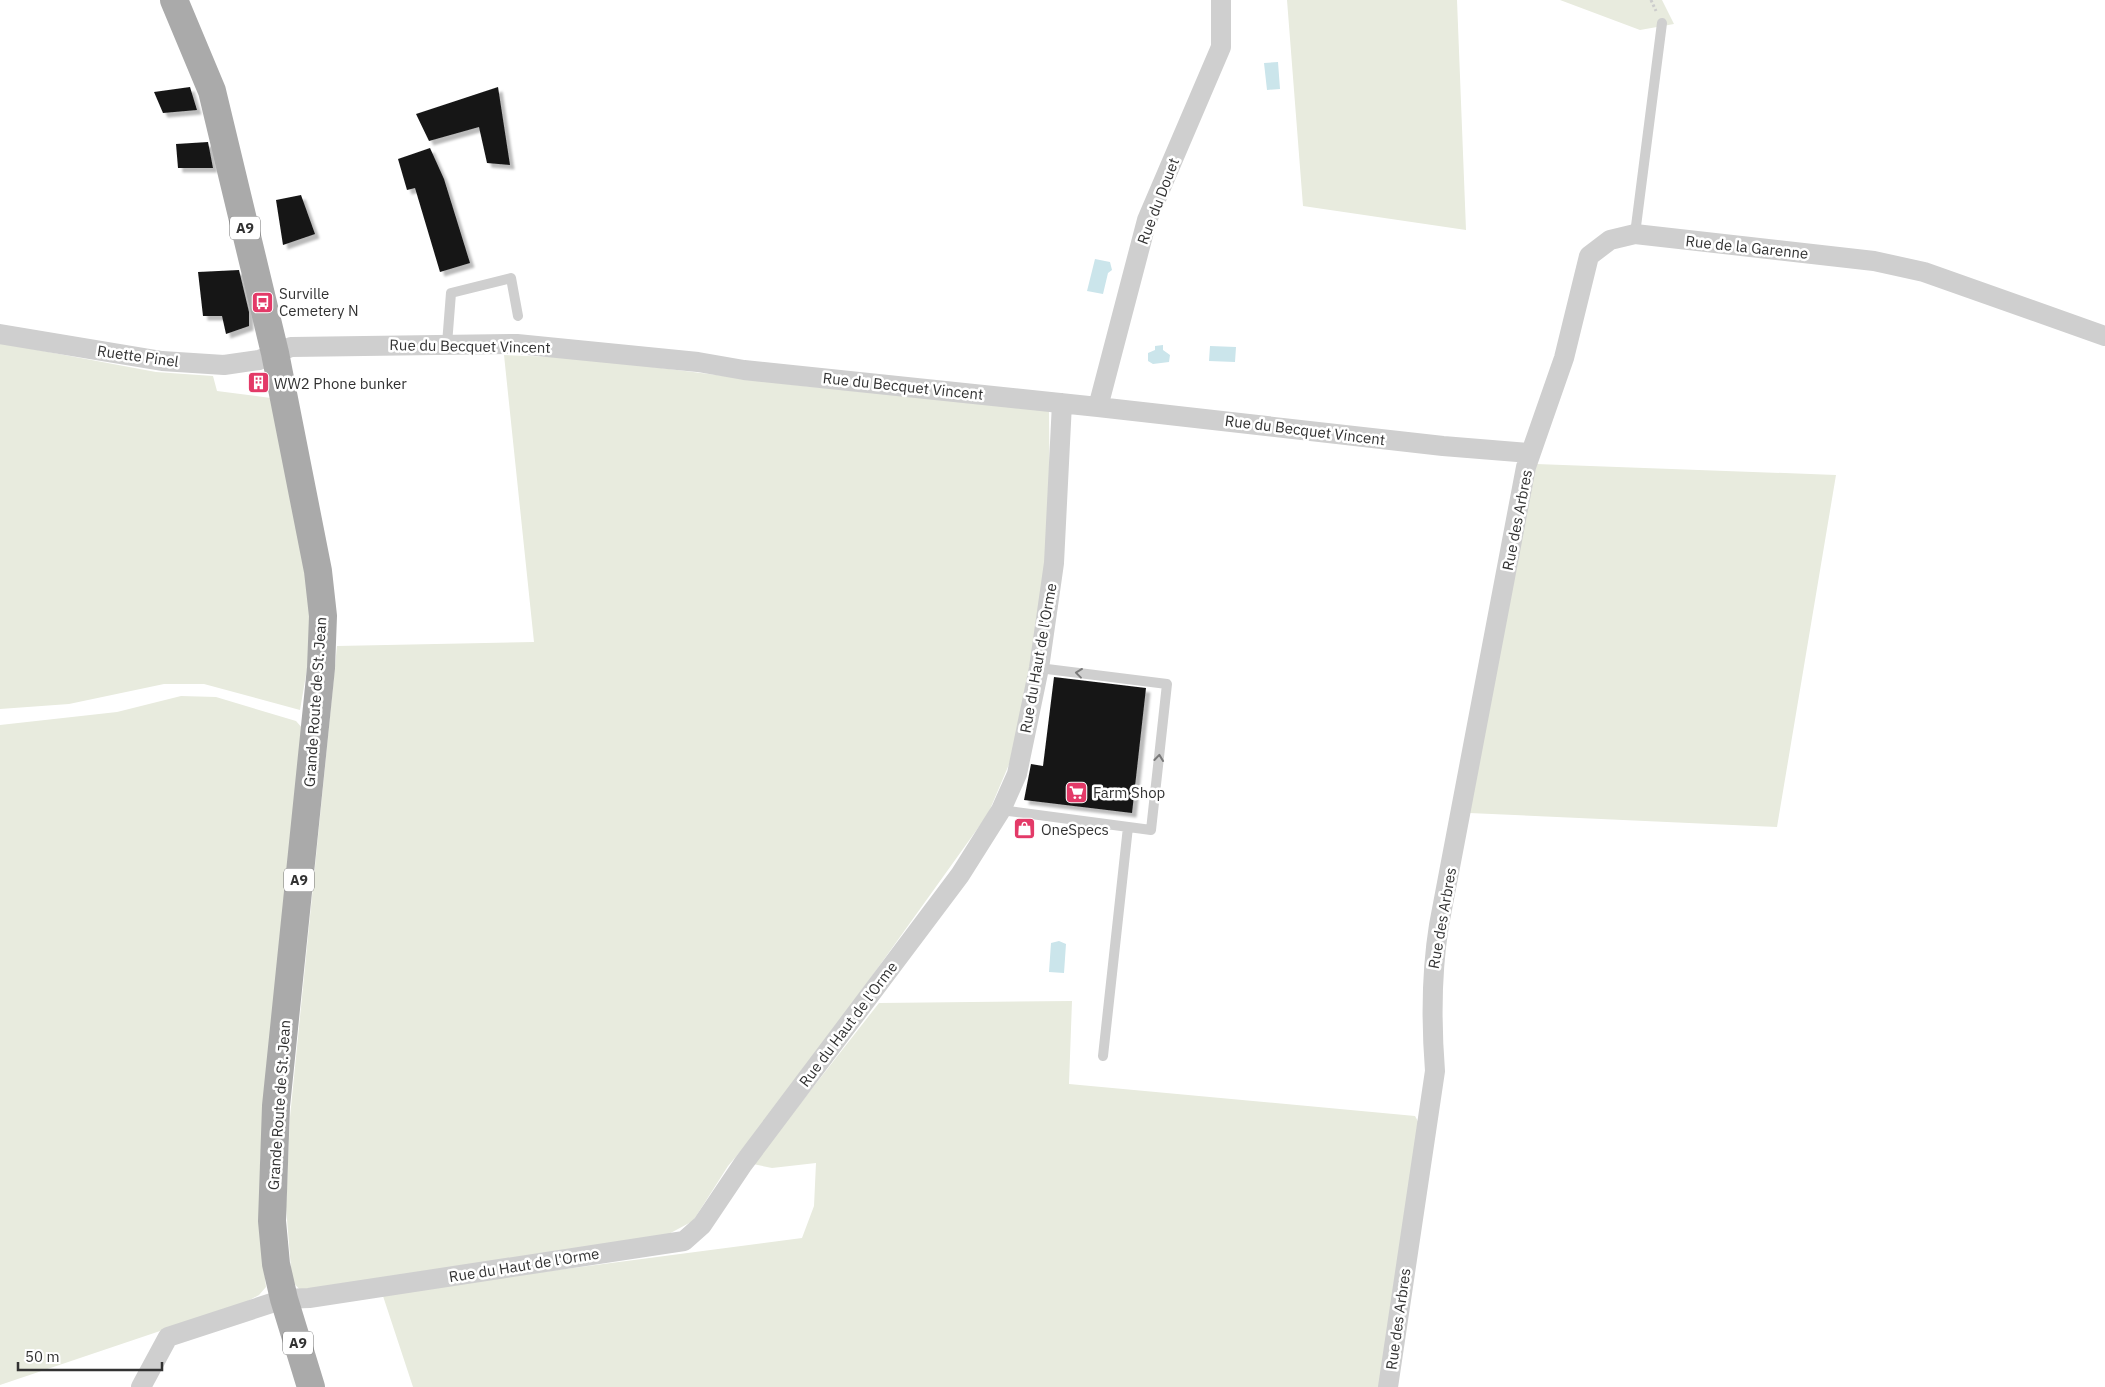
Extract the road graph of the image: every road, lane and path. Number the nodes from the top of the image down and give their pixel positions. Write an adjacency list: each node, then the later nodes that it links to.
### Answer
1 (174, 0): 9 (main road, Grande Route de St. Jean / A9)
2 (1221, 0): 11 (street, Rue du Douet)
3 (1662, 23): 4 (lane)
4 (1635, 234): 7 (street, Rue de la Garenne); 12 (street, Rue de la Garenne)
5 (518, 316): 8 (lane)
6 (0, 334): 9 (street, Ruette Pinel)
7 (2105, 336)
8 (447, 344): 9 (street, Rue du Becquet Vincent); 10 (street, Rue du Becquet Vincent)
9 (275, 353): 17 (main road, Grande Route de St. Jean / A9)
10 (1062, 403): 11 (street, Rue du Becquet Vincent); 13 (street, Rue du Haut de l'Orme)
11 (1098, 407): 12 (street, Rue du Becquet Vincent)
12 (1530, 452): 20 (street, Rue des Arbres)
13 (1039, 668): 14 (street, Rue du Haut de l'Orme); 15 (lane, one-way to 13)
14 (1001, 810): 15 (lane); 17 (street, Rue du Haut de l'Orme)
15 (1128, 827): 16 (lane)
16 (1103, 1056)
17 (284, 1299): 18 (street, Rue du Haut de l'Orme); 19 (main road, Grande Route de St. Jean / A9)
18 (141, 1387)
19 (312, 1387)
20 (1388, 1387)

